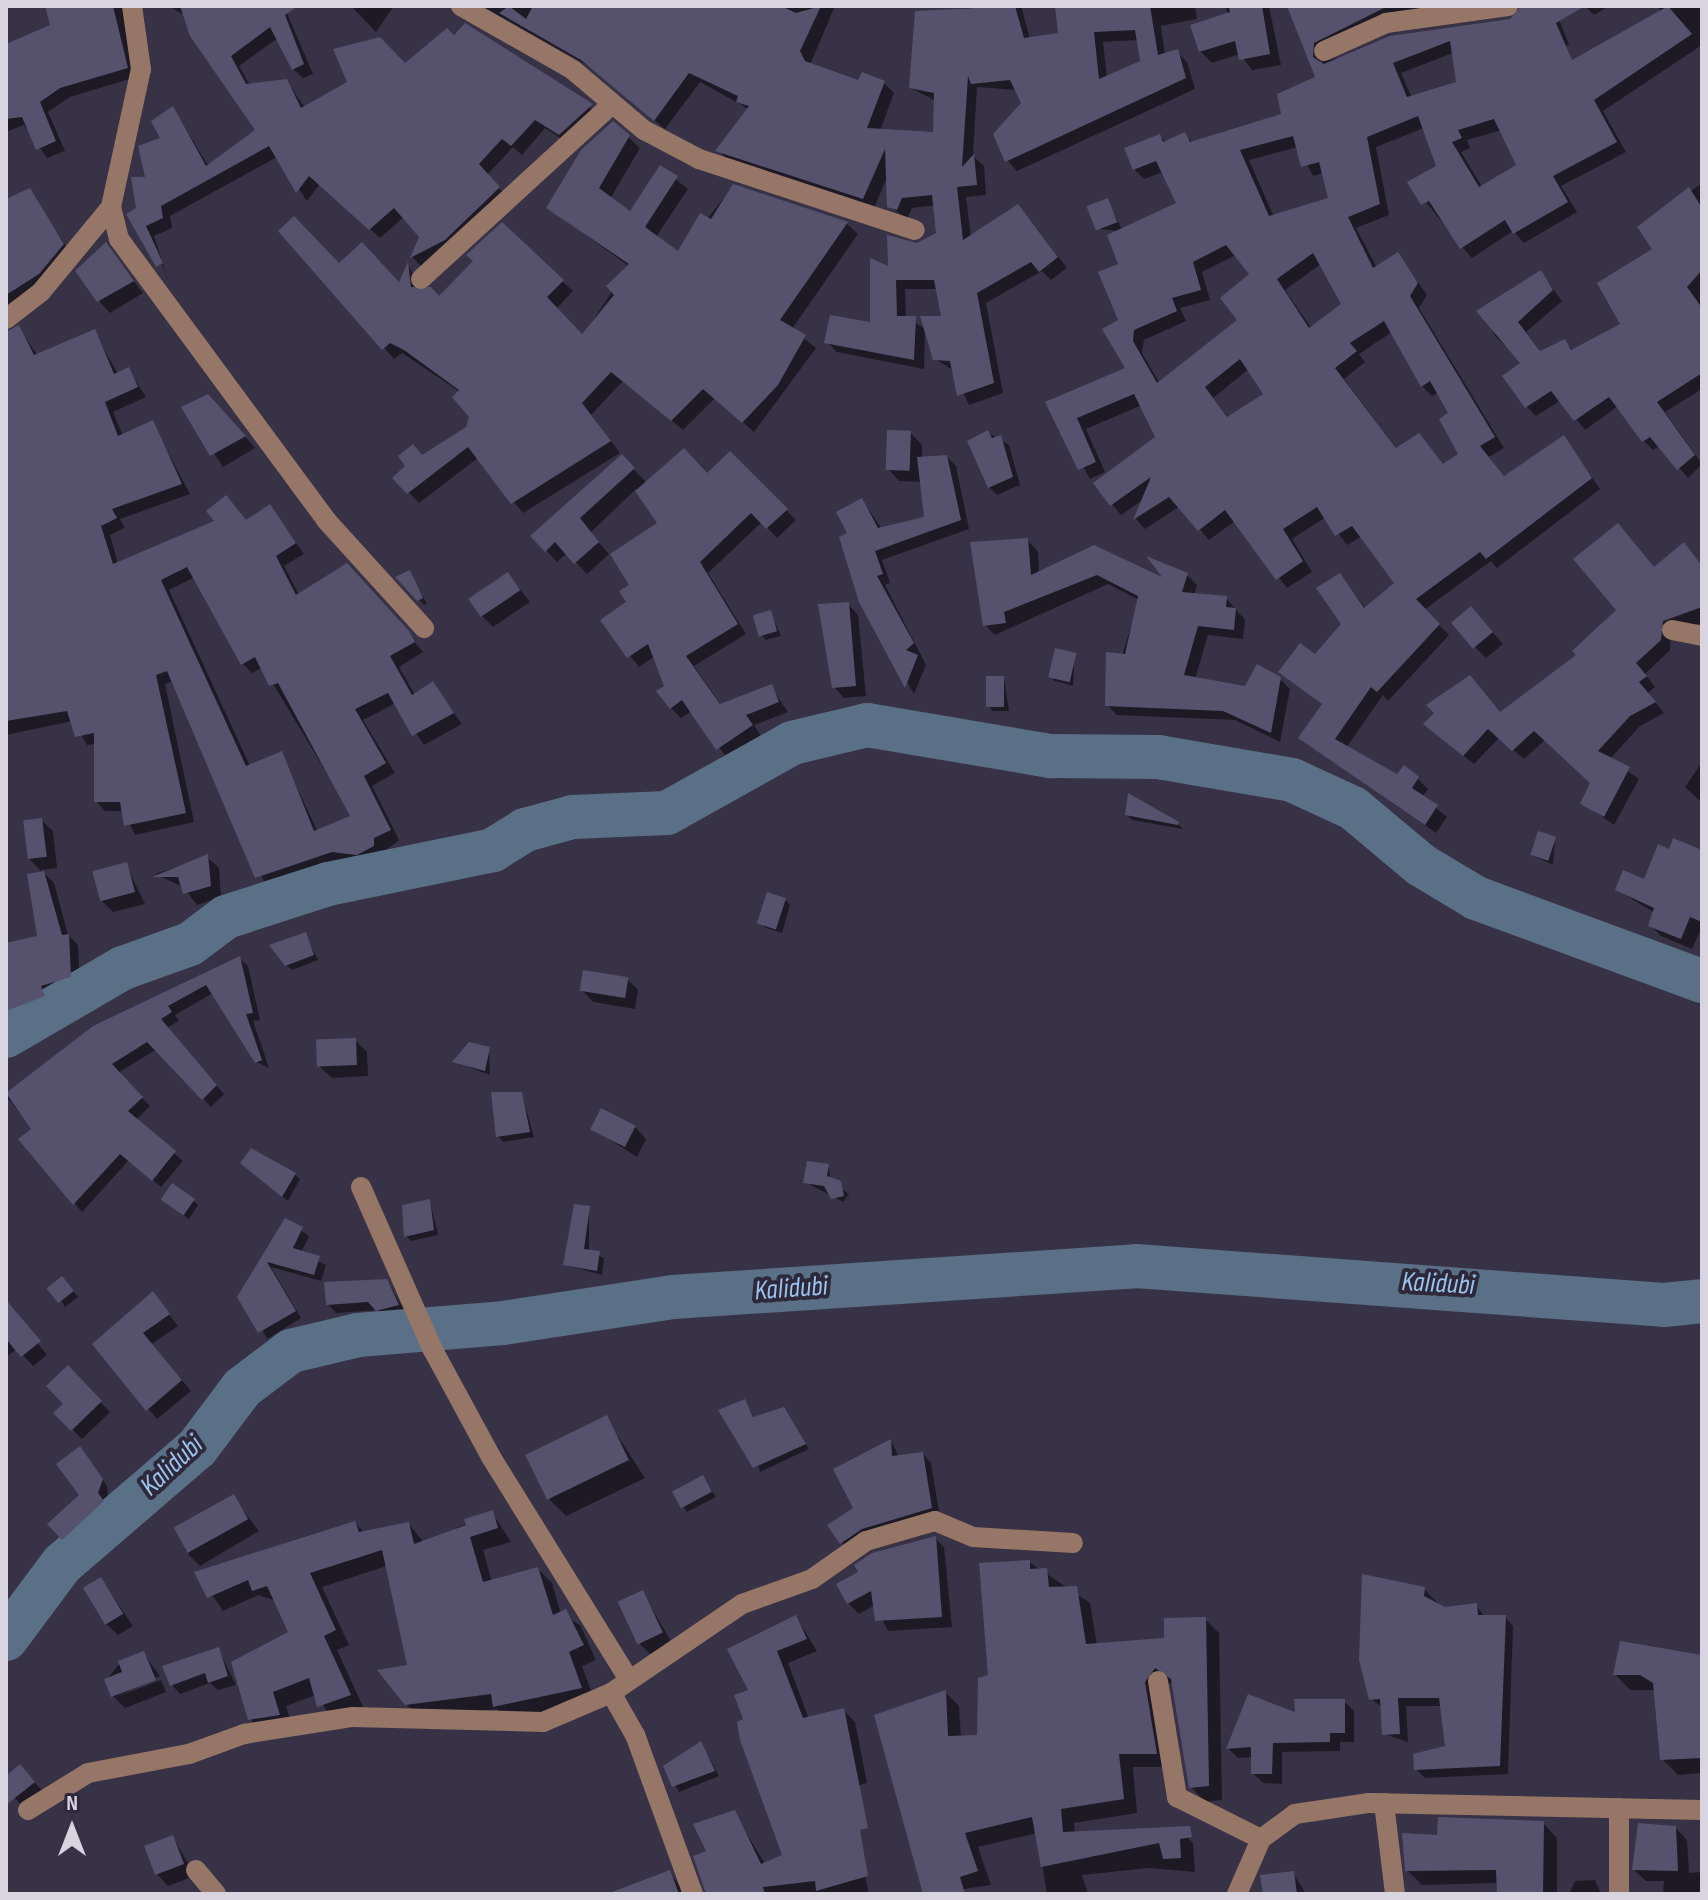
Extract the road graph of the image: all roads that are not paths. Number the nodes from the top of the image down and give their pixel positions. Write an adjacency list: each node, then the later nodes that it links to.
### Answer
1 (132, 6): 6 (street)
2 (461, 6): 5 (street)
3 (1508, 6): 4 (street)
4 (1324, 51)
5 (612, 104): 7 (street); 8 (street)
6 (111, 207): 9 (street); 10 (street)
7 (915, 230)
8 (421, 279)
9 (6, 319)
10 (424, 628)
11 (1672, 630): 12 (street)
12 (1702, 636)
13 (361, 1187): 15 (street)
14 (1073, 1543): 15 (street)
15 (629, 1680): 17 (street)
16 (1158, 1681): 22 (street)
17 (611, 1693): 20 (street); 25 (street)
18 (1384, 1803): 19 (street); 22 (street); 27 (street)
19 (1619, 1808): 21 (street); 28 (street)
20 (28, 1810)
21 (1702, 1810)
22 (1261, 1839): 26 (street)
23 (196, 1870): 24 (street)
24 (216, 1894)
25 (693, 1894)
26 (1237, 1894)
27 (1395, 1894)
28 (1619, 1894)

